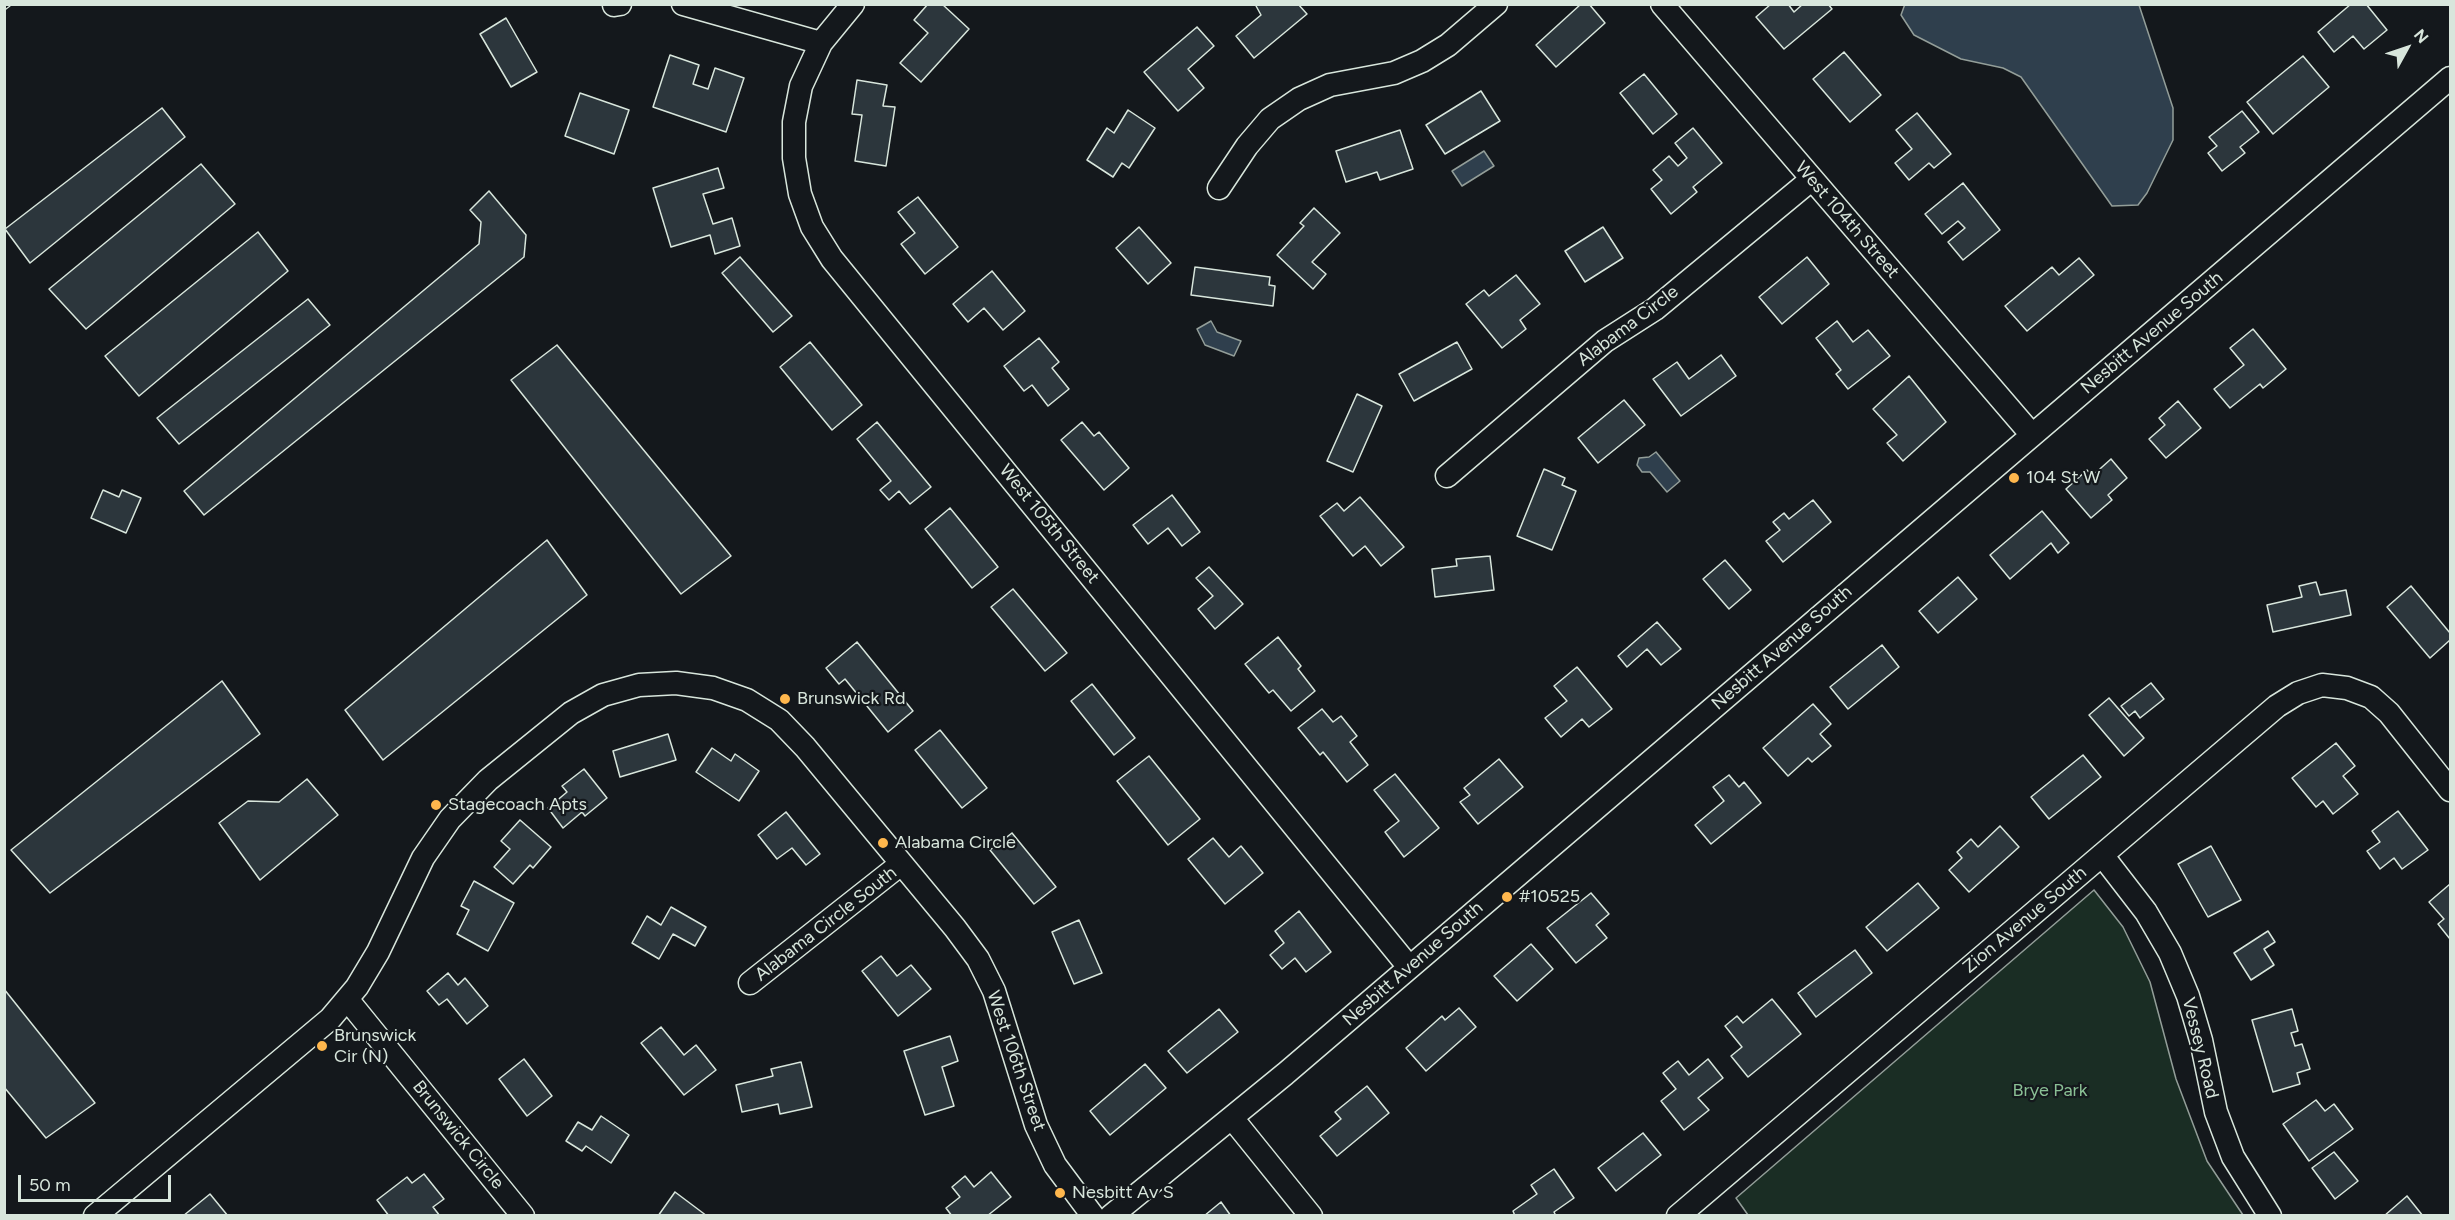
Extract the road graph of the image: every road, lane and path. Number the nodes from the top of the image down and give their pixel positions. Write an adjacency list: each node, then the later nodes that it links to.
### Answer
1 (683, 4): 5 (street)
2 (853, 4): 5 (street, West 105th Street)
3 (1496, 4): 8 (street)
4 (1674, 9): 7 (street, West 104th Street)
5 (821, 43): 14 (street, West 105th Street)
6 (2451, 78): 9 (street, Nesbitt Avenue South)
7 (1812, 179): 9 (street, West 104th Street); 10 (street, Alabama Circle)
8 (1219, 188)
9 (2032, 435): 14 (street, Nesbitt Avenue South)
10 (1447, 476)
11 (2451, 790): 12 (street, Zion Avenue South)
12 (2102, 855): 23 (street, Zion Avenue South); 24 (street, Vessey Road)
13 (901, 864): 15 (street, Alabama Circle South); 16 (street, West 106th Street); 20 (street, West 106th Street)
14 (1409, 968): 17 (street, Nesbitt Avenue South)
15 (750, 983)
16 (347, 999): 18 (street, West 106th Street); 19 (street, Brunswick Circle)
17 (1232, 1118): 21 (street, Nesbitt Avenue South); 22 (street)
18 (102, 1214)
19 (522, 1215)
20 (1093, 1215)
21 (1111, 1215)
22 (1311, 1215)
23 (1678, 1215)
24 (2270, 1215)

